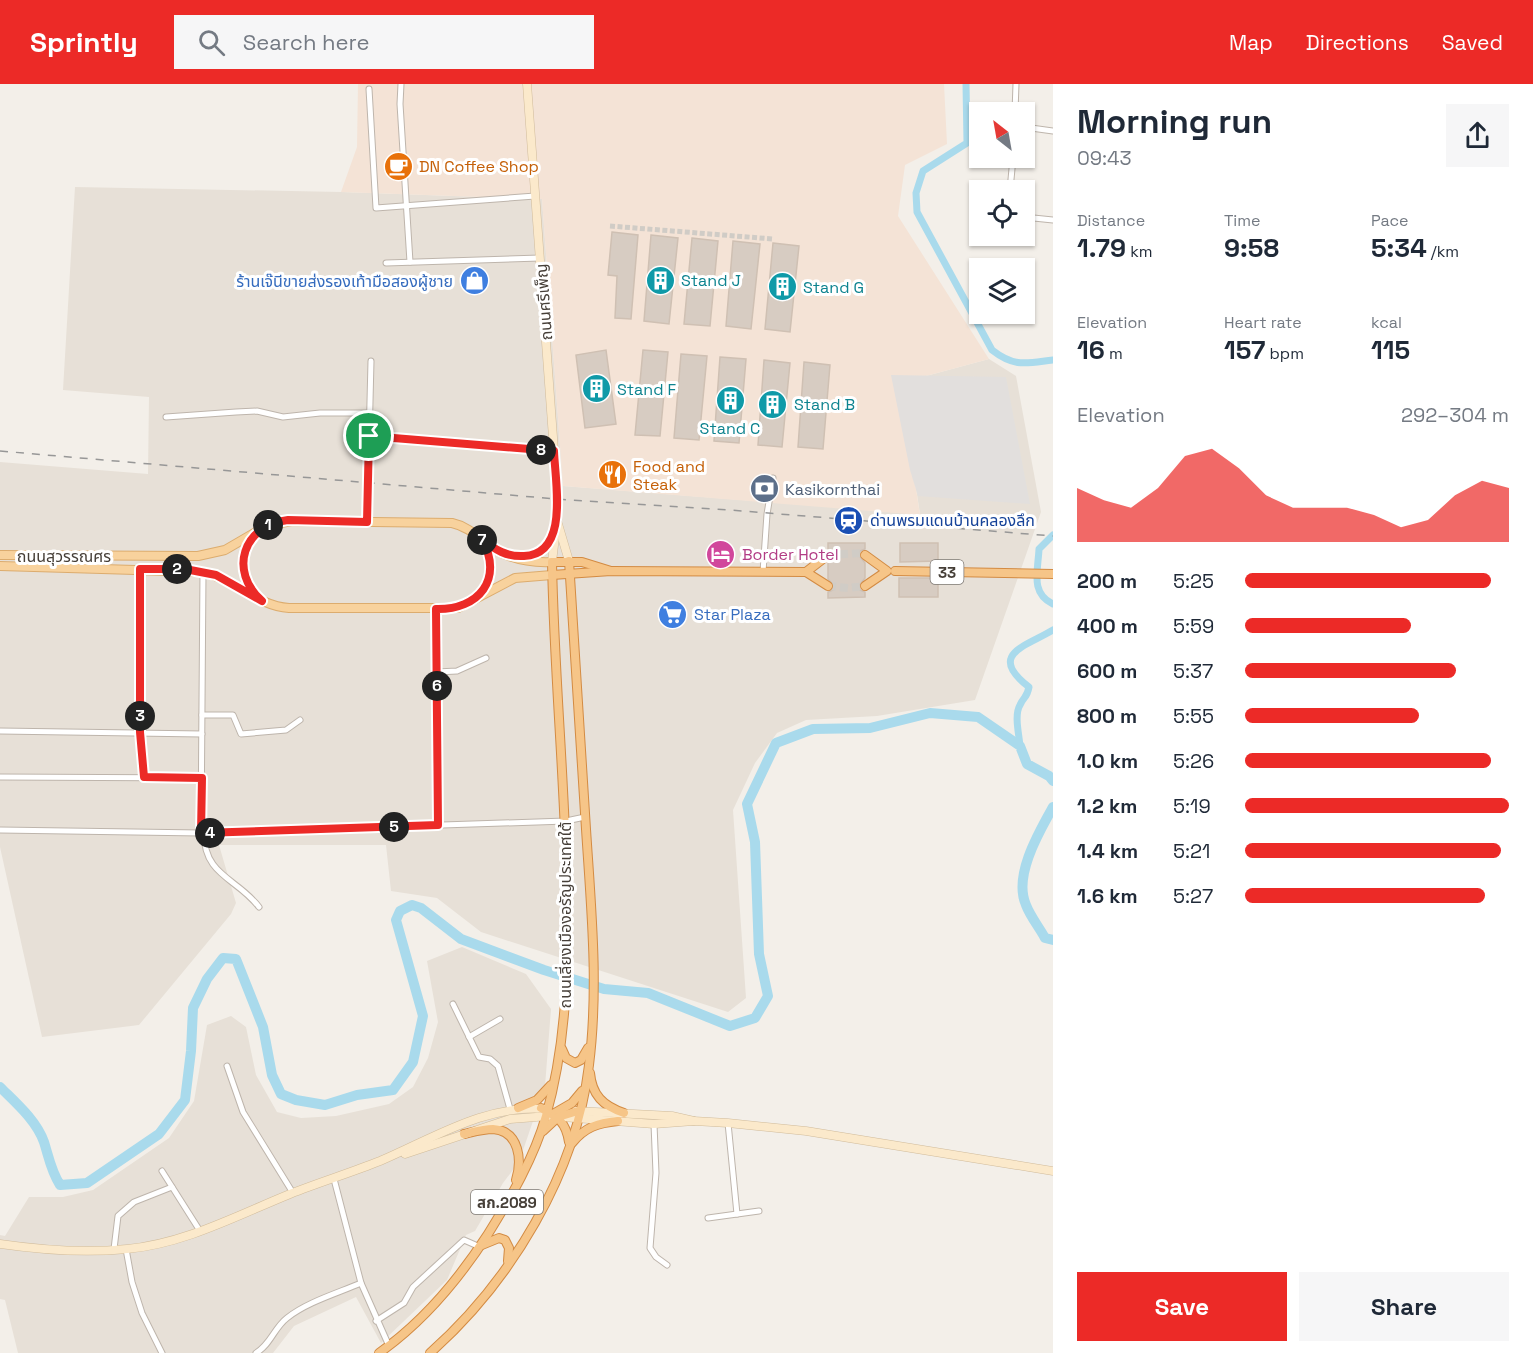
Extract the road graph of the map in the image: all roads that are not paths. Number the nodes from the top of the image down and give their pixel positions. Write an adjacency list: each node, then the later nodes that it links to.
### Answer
1 (401, 84): 9 (street)
2 (527, 84): 8 (main road, ถนนศรีเพ็ญ)
3 (1016, 84): 5 (street)
4 (369, 89): 9 (street)
5 (1015, 102)
6 (1035, 129): 7 (street)
7 (1053, 131)
8 (535, 196): 9 (street); 12 (main road, ถนนศรีเพ็ญ)
9 (406, 205): 14 (street)
10 (1035, 218): 11 (street)
11 (1053, 220)
12 (540, 258): 14 (street); 19 (main road, ถนนศรีเพ็ญ)
13 (386, 262): 14 (street)
14 (410, 262)
15 (371, 361): 16 (street)
16 (370, 413): 17 (street); 18 (street)
17 (166, 417)
18 (369, 436): 19 (street); 22 (street)
19 (554, 451): 21 (main road, ถนนศรีเพ็ญ)
20 (773, 478): 36 (street)
21 (557, 520): 28 (main road); 29 (main road, ถนนศรีเพ็ญ); 30 (main road, ถนนศรีเพ็ญ)
22 (367, 522): 23 (main road, ถนนสุวรรณศร); 24 (main road, ถนนสุวรรณศร)
23 (257, 532): 25 (main road, ถนนสุวรรณศร); 44 (main road)
24 (482, 539): 28 (main road, ถนนสุวรรณศร); 43 (main road)
25 (0, 555)
26 (828, 555): 37 (highway)
27 (865, 555): 42 (highway)
28 (510, 557): 30 (main road, ถนนสุวรรณศร)
29 (569, 561): 30 (highway, ถนนสุวรรณศร); 33 (highway, ถนนสุวรรณศร); 40 (highway, ถนนเลี่ยงเมืองอรัญประเทศใต้ / สก.2089)
30 (552, 562): 39 (highway, ถนนเลี่ยงเมืองอรัญประเทศใต้ / สก.2089)
31 (0, 566): 32 (main road, ถนนสุวรรณศร)
32 (140, 569): 35 (main road, ถนนสุวรรณศร); 51 (street)
33 (611, 571): 36 (highway, ถนนสุวรรณศร); 40 (highway, ถนนสุวรรณศร)
34 (895, 571): 38 (highway, 33)
35 (203, 572): 44 (main road, ถนนสุวรรณศร); 48 (street)
36 (763, 572): 37 (highway, ถนนสุวรรณศร)
37 (806, 572): 41 (highway)
38 (1048, 574)
39 (552, 575): 40 (highway, ถนนสุวรรณศร); 43 (main road, ถนนสุวรรณศร); 57 (highway, ถนนเลี่ยงเมืองอรัญประเทศใต้ / สก.2089)
40 (569, 575): 56 (highway, ถนนเลี่ยงเมืองอรัญประเทศใต้ / สก.2089)
41 (828, 586)
42 (865, 586)
43 (476, 598): 45 (main road, ถนนสุวรรณศร)
44 (262, 601): 45 (main road, ถนนสุวรรณศร)
45 (436, 609): 47 (street)
46 (486, 658): 47 (street)
47 (437, 672): 58 (street)
48 (202, 715): 49 (street); 52 (street)
49 (300, 720)
50 (0, 731): 51 (street)
51 (140, 732): 52 (street); 54 (street)
52 (202, 734): 55 (street)
53 (0, 777): 54 (street)
54 (144, 777): 55 (street)
55 (202, 778): 60 (street)
56 (585, 817): 57 (street); 65 (highway, ถนนเลี่ยงเมืองอรัญประเทศใต้ / สก.2089)
57 (566, 821): 58 (street); 66 (highway, ถนนเลี่ยงเมืองอรัญประเทศใต้ / สก.2089)
58 (438, 825): 60 (street)
59 (0, 830): 60 (street)
60 (202, 833): 61 (street)
61 (259, 907)
62 (453, 1004): 64 (street)
63 (500, 1019): 64 (street)
64 (469, 1037): 72 (street)
65 (591, 1042): 66 (highway); 68 (highway, ถนนเลี่ยงเมืองอรัญประเทศใต้ / สก.2089)
66 (561, 1048): 69 (highway, ถนนเลี่ยงเมืองอรัญประเทศใต้ / สก.2089)
67 (227, 1066): 87 (street)
68 (589, 1066): 70 (highway, ถนนเลี่ยงเมืองอรัญประเทศใต้ / สก.2089); 75 (highway)
69 (554, 1081): 71 (highway, ถนนเลี่ยงเมืองอรัญประเทศใต้ / สก.2089); 72 (highway)
70 (584, 1088): 73 (highway); 74 (highway, ถนนเลี่ยงเมืองอรัญประเทศใต้ / สก.2089)
71 (552, 1091): 73 (highway, ถนนเลี่ยงเมืองอรัญประเทศใต้ / สก.2089); 73 (highway)
72 (514, 1108): 73 (main road); 82 (main road)
73 (552, 1113): 74 (highway); 80 (main road); 81 (highway); 88 (highway, ถนนเลี่ยงเมืองอรัญประเทศใต้ / สก.2089)
74 (579, 1113): 75 (main road); 76 (main road); 81 (highway, ถนนเลี่ยงเมืองอรัญประเทศใต้ / สก.2089)
75 (624, 1113): 77 (main road)
76 (618, 1121): 79 (main road); 81 (highway)
77 (694, 1121): 78 (main road); 79 (main road)
78 (728, 1123): 84 (main road); 90 (street)
79 (654, 1124): 97 (street)
80 (464, 1134): 82 (main road); 88 (highway)
81 (568, 1147): 98 (highway, ถนนเลี่ยงเมืองอรัญประเทศใต้ / สก.2089)
82 (380, 1161): 85 (main road)
83 (162, 1171): 86 (street)
84 (1053, 1171)
85 (334, 1179): 87 (main road); 99 (street)
86 (172, 1187): 92 (street); 95 (street)
87 (293, 1193): 92 (main road)
88 (511, 1194): 94 (highway, ถนนเลี่ยงเมืองอรัญประเทศใต้ / สก.2089)
89 (759, 1211): 90 (street)
90 (737, 1214): 91 (street)
91 (708, 1218)
92 (200, 1231): 96 (main road)
93 (0, 1244): 95 (main road)
94 (480, 1247): 98 (highway); 100 (street); 101 (highway, ถนนเลี่ยงเมืองอรัญประเทศใต้ / สก.2089)
95 (114, 1249): 96 (main road)
96 (126, 1249): 102 (street)
97 (667, 1265)
98 (505, 1267): 105 (highway, ถนนเลี่ยงเมืองอรัญประเทศใต้ / สก.2089)
99 (361, 1283): 100 (street); 103 (street)
100 (376, 1321): 101 (street)
101 (389, 1346): 104 (highway, ถนนเลี่ยงเมืองอรัญประเทศใต้ / สก.2089)
102 (162, 1353)
103 (256, 1353)
104 (379, 1353)
105 (430, 1353)

